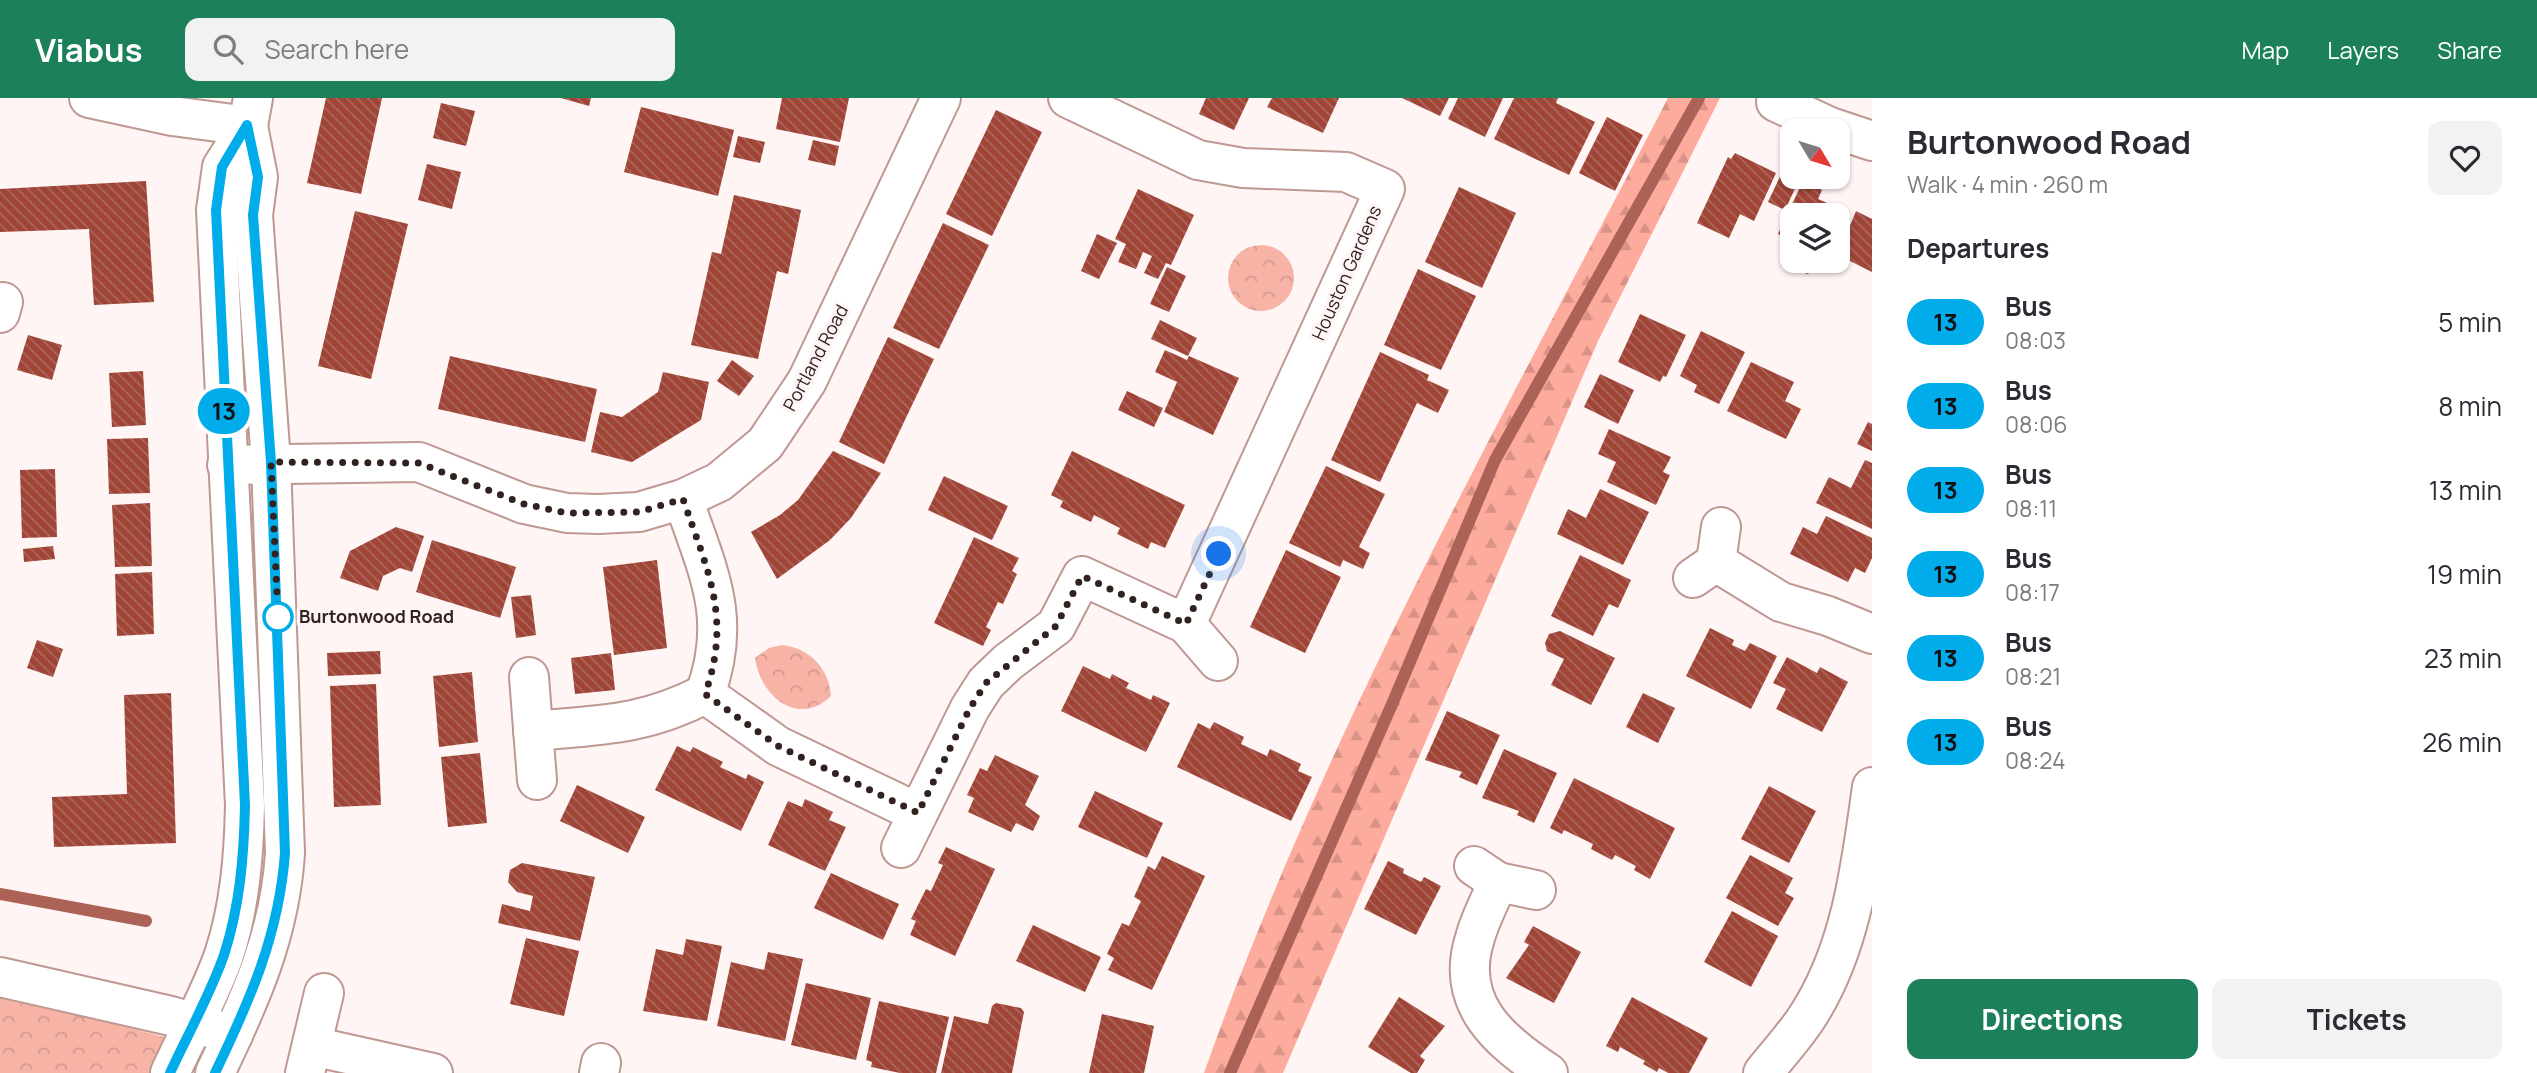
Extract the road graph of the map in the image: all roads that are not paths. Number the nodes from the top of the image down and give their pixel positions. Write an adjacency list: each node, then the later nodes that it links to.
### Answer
1 (89, 98): 5 (street)
2 (941, 98): 10 (street, Portland Road)
3 (1068, 98): 12 (street, Houston Gardens)
4 (1776, 102): 6 (street)
5 (250, 112): 8 (street); 9 (street)
6 (1835, 112): 7 (street)
7 (1872, 141)
8 (271, 462): 9 (street, Portland Road); 10 (street, Portland Road); 26 (street)
9 (227, 465): 25 (street)
10 (683, 499): 16 (street)
11 (1710, 555): 13 (street)
12 (1186, 624): 14 (street); 20 (street)
13 (1872, 634)
14 (1218, 661)
15 (529, 677): 17 (street)
16 (705, 694): 17 (street); 20 (street)
17 (533, 731): 18 (street)
18 (537, 780)
19 (1872, 788): 32 (street)
20 (918, 813): 21 (street)
21 (901, 848)
22 (1536, 890): 31 (street)
23 (0, 977): 25 (street)
24 (324, 993): 27 (street)
25 (194, 1023): 26 (street); 28 (street)
26 (233, 1035): 29 (street)
27 (308, 1059): 30 (street)
28 (170, 1073)
29 (215, 1073)
30 (433, 1073)
31 (1548, 1073)
32 (1763, 1073)

